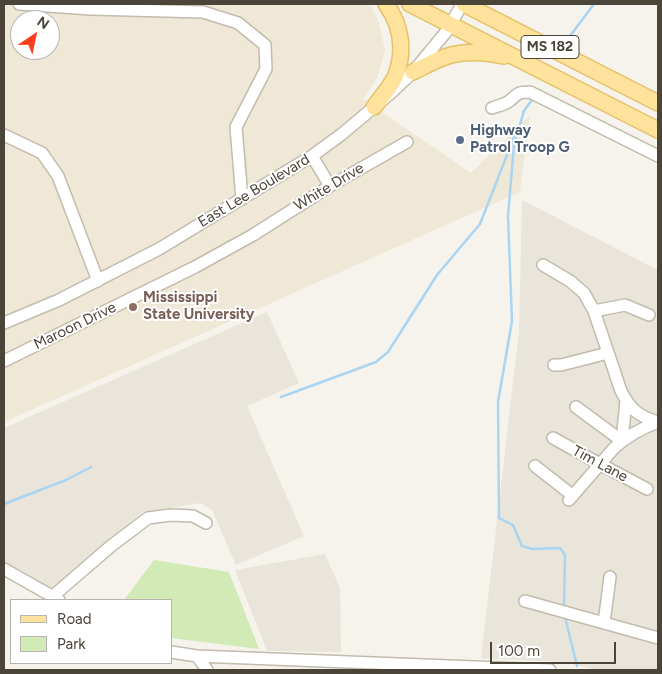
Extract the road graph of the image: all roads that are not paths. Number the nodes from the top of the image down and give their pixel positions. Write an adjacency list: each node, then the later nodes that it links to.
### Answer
1 (19, 4): 17 (street)
2 (386, 4): 9 (main road)
3 (410, 4): 5 (main road, MS 182)
4 (463, 4): 5 (street, East Lee Boulevard); 8 (main road, MS 182)
5 (451, 24): 6 (main road, MS 182); 7 (street, East Lee Boulevard)
6 (518, 58): 7 (main road); 11 (main road, MS 182)
7 (413, 72): 9 (street, East Lee Boulevard)
8 (658, 103)
9 (374, 107): 14 (street, East Lee Boulevard)
10 (492, 108): 15 (street)
11 (658, 130)
12 (4, 135): 20 (street)
13 (407, 142): 16 (street, White Drive)
14 (312, 156): 16 (street); 17 (street, East Lee Boulevard)
15 (658, 156)
16 (330, 186): 18 (street, White Drive)
17 (242, 199): 20 (street, East Lee Boulevard)
18 (253, 235): 25 (street, Maroon Drive)
19 (544, 265): 21 (street)
20 (98, 281): 23 (street, East Lee Boulevard)
21 (594, 310): 22 (street); 24 (street)
22 (649, 315)
23 (4, 324)
24 (608, 353): 26 (street); 27 (street)
25 (4, 362)
26 (554, 365)
27 (626, 401): 29 (street); 31 (street)
28 (576, 407): 31 (street)
29 (658, 422): 31 (street)
30 (553, 438): 32 (street, Tim Lane)
31 (622, 441): 32 (street)
32 (600, 464): 33 (street); 34 (street, Tim Lane)
33 (535, 466)
34 (647, 489)
35 (206, 523): 38 (street)
36 (6, 572): 38 (street)
37 (610, 578): 40 (street)
38 (56, 598)
39 (525, 601): 40 (street)
40 (604, 623): 41 (street)
41 (658, 638)
42 (172, 652): 43 (street)
43 (197, 656): 44 (street); 45 (street)
44 (411, 667): 46 (street)
45 (207, 670)
46 (550, 670)

